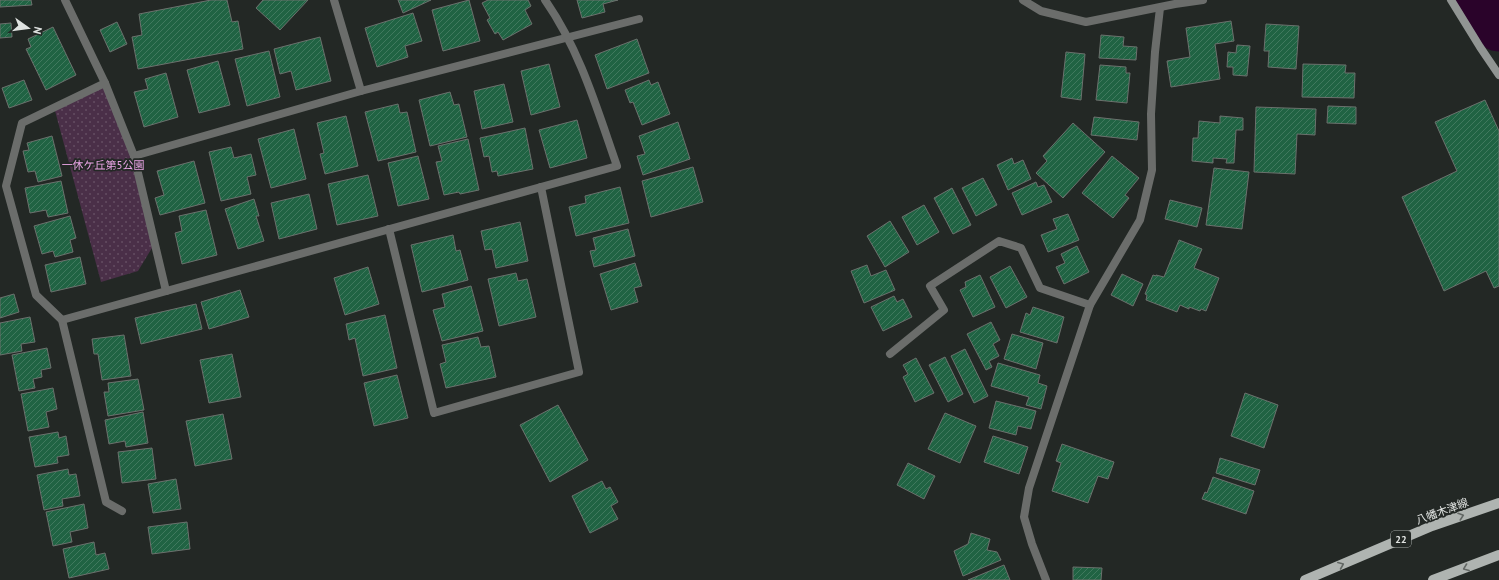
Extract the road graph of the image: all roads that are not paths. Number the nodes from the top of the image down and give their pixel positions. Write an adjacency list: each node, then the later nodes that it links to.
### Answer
1 (65, 0): 12 (street)
2 (334, 0): 13 (street)
3 (545, 0): 10 (street)
4 (1023, 0): 8 (street)
5 (1203, 0): 7 (street)
6 (1451, 0): 11 (street)
7 (1175, 2): 8 (street)
8 (1160, 8): 18 (street)
9 (639, 19): 10 (street)
10 (567, 38): 13 (street); 15 (street)
11 (1499, 75)
12 (105, 83): 14 (street); 19 (street)
13 (361, 91): 14 (street)
14 (134, 156): 17 (street)
15 (541, 187): 16 (street); 16 (street)
16 (389, 229): 17 (street)
17 (166, 291): 19 (street)
18 (1090, 305): 20 (street); 24 (street)
19 (62, 320): 22 (street)
20 (890, 354)
21 (1499, 503): 25 (main road, 八幡木津線 / 22, one-way to 21)
22 (122, 511)
23 (1499, 555): 26 (main road, one-way to 26)
24 (1046, 580)
25 (1305, 580)
26 (1433, 580)

